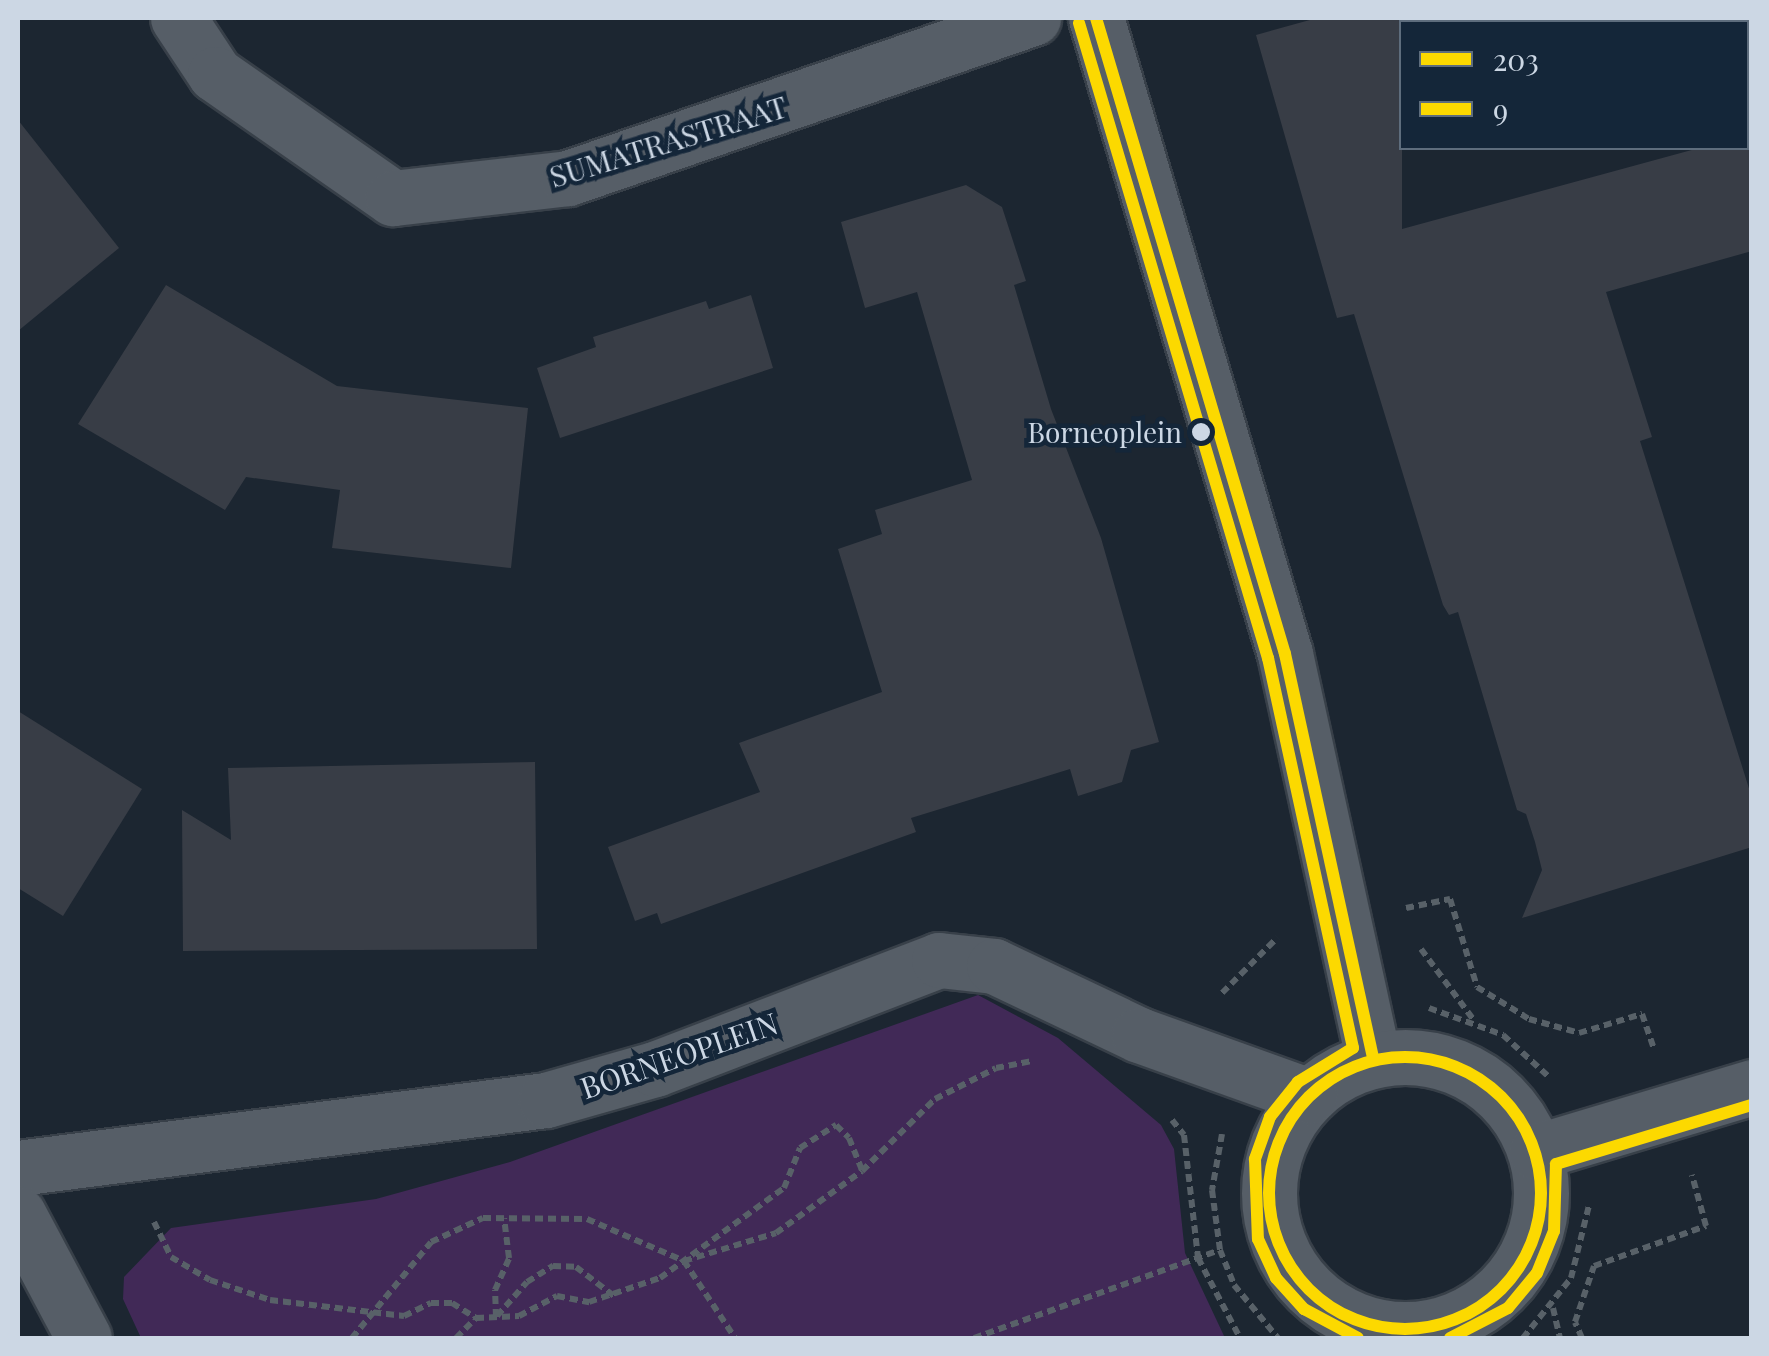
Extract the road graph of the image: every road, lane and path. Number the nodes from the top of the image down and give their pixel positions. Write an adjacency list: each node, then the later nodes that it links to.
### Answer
1 (178, 18): 2 (street, SUMATRASTRAAT)
2 (1033, 18)
3 (1096, 18): 5 (street)
4 (1408, 908): 5 (path)
5 (1344, 922): 6 (path); 8 (street)
6 (1180, 1049): 10 (street, BORNEOPLEIN); 12 (street, BORNEOPLEIN); 18 (path)
7 (1047, 1058): 13 (path)
8 (1373, 1059): 10 (street); 11 (street)
9 (1752, 1087): 11 (street)
10 (1309, 1096): 26 (street)
11 (1560, 1146): 21 (path); 25 (street)
12 (18, 1168)
13 (862, 1171): 19 (path); 19 (path)
14 (18, 1214): 27 (street)
15 (504, 1218): 19 (path); 22 (path); 23 (path)
16 (154, 1222): 22 (path)
17 (1220, 1250): 18 (path)
18 (1198, 1258): 31 (path); 32 (path)
19 (684, 1262): 20 (path); 30 (path)
20 (614, 1296): 23 (path); 23 (path)
21 (1553, 1308): 33 (path); 34 (path)
22 (367, 1313): 24 (path); 28 (path)
23 (496, 1317): 24 (path)
24 (476, 1318): 29 (path)
25 (1470, 1327): 26 (street)
26 (1380, 1333)
27 (84, 1338)
28 (352, 1338)
29 (456, 1338)
30 (736, 1338)
31 (974, 1338)
32 (1240, 1338)
33 (1523, 1338)
34 (1560, 1338)

